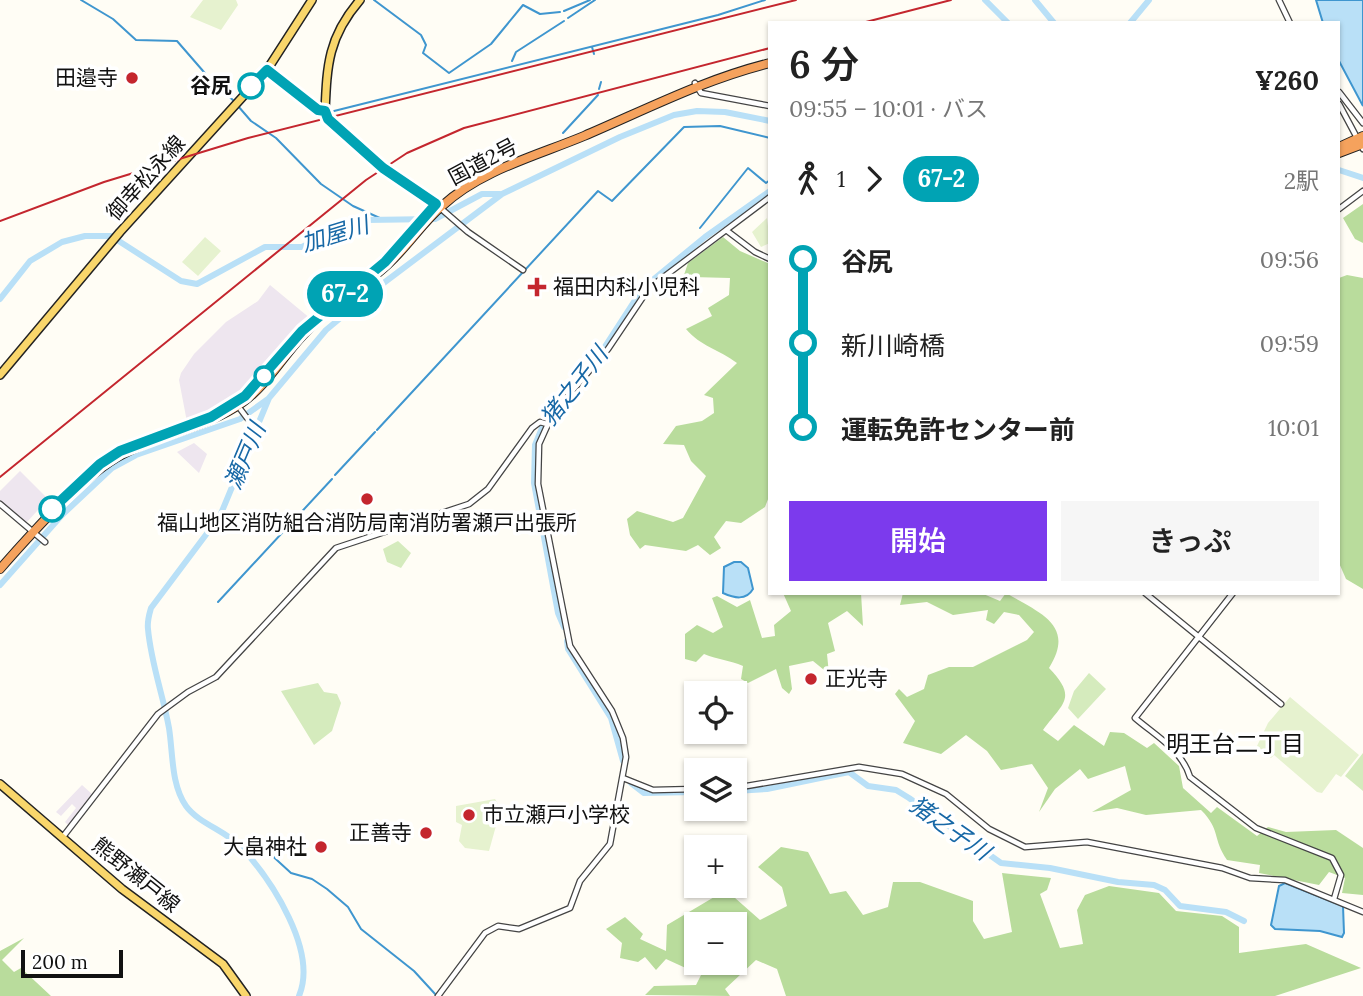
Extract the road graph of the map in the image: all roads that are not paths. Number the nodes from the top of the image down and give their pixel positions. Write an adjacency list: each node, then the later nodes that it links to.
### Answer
1 (312, 0): 22 (main road, 御幸松永線)
2 (1279, 0): 4 (street)
3 (356, 1): 10 (main road)
4 (1289, 21)
5 (768, 61): 6 (highway, 国道2号)
6 (696, 85): 8 (street); 17 (highway, 国道2号)
7 (1340, 93): 11 (street)
8 (768, 106)
9 (1340, 106): 12 (street)
10 (325, 111): 17 (street)
11 (1363, 123)
12 (1361, 142): 13 (highway); 14 (highway)
13 (1340, 147)
14 (1340, 152)
15 (1363, 191): 18 (street)
16 (768, 198): 19 (street)
17 (440, 208): 21 (street); 23 (highway, 国道2号)
18 (1340, 208)
19 (726, 230): 20 (street); 25 (street)
20 (768, 258)
21 (523, 270)
22 (0, 375)
23 (238, 406): 24 (street); 27 (highway, 国道2号)
24 (246, 418)
25 (545, 423): 35 (street); 39 (street)
26 (0, 504): 27 (street)
27 (34, 533): 28 (street); 29 (highway, 国道2号); 30 (highway, 国道2号)
28 (44, 541)
29 (0, 564)
30 (0, 569)
31 (1147, 595): 33 (street)
32 (1231, 595): 33 (street)
33 (1198, 636): 34 (street); 40 (street)
34 (1281, 704)
35 (623, 778): 38 (street); 43 (street)
36 (0, 784): 39 (main road, 熊野瀬戸線)
37 (747, 787): 40 (street)
38 (684, 789)
39 (62, 838): 42 (main road, 熊野瀬戸線)
40 (1334, 899): 41 (street)
41 (1363, 912)
42 (246, 996)
43 (438, 996)

